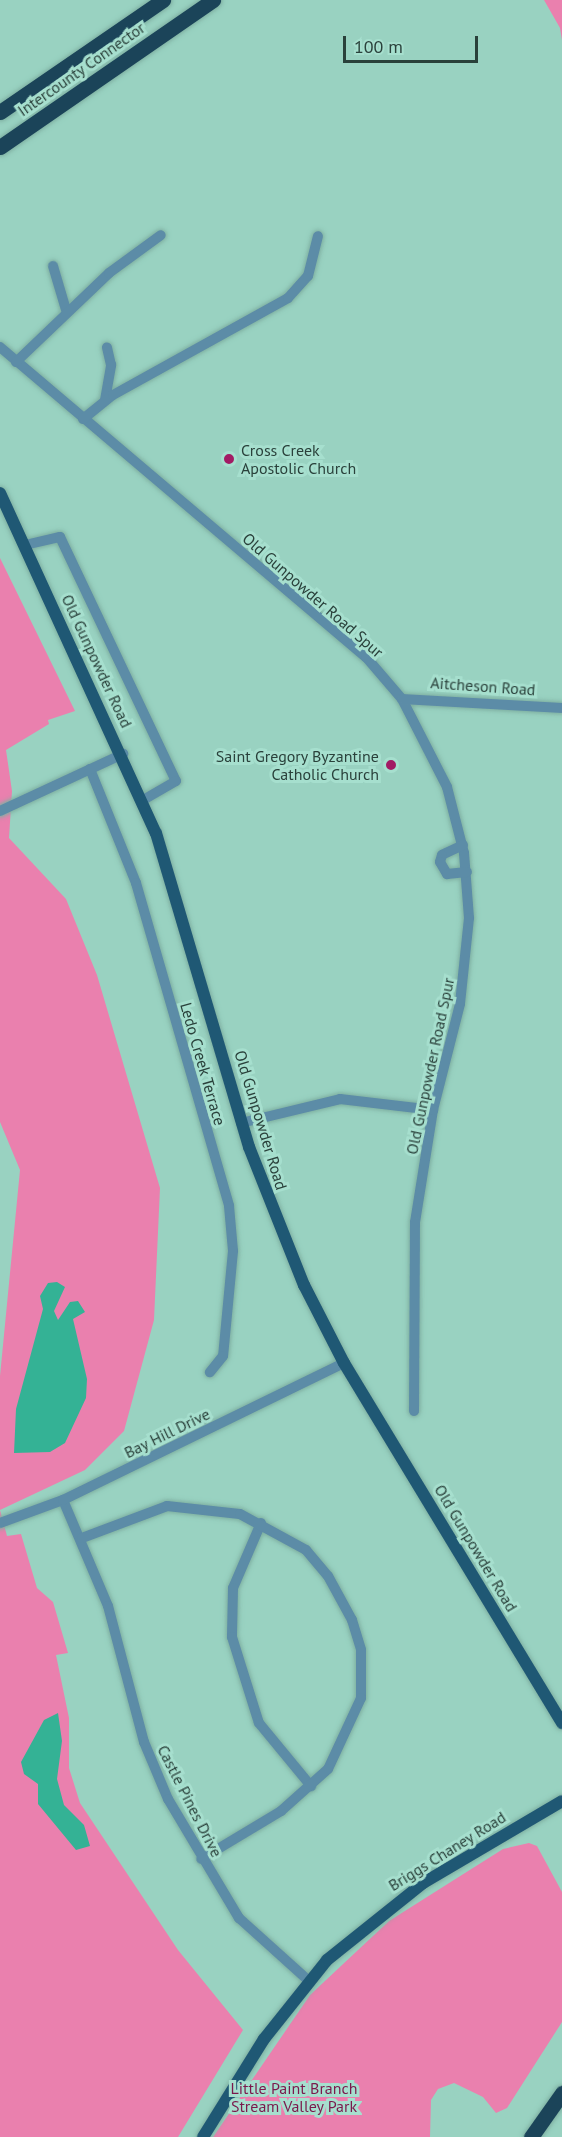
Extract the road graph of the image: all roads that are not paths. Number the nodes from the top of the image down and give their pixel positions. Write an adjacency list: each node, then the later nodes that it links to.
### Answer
1 (163, 0): 3 (highway, Intercounty Connector)
2 (213, 0): 4 (highway, Intercounty Connector)
3 (0, 112)
4 (0, 147)
5 (161, 236): 8 (street)
6 (318, 236): 12 (street)
7 (53, 266): 8 (street)
8 (66, 310): 11 (street)
9 (0, 347): 11 (street, Old Gunpowder Road Spur)
10 (107, 347): 12 (street)
11 (16, 362): 13 (street, Old Gunpowder Road Spur)
12 (105, 400): 13 (street)
13 (84, 419): 16 (street, Old Gunpowder Road Spur)
14 (0, 493): 15 (main road, Old Gunpowder Road)
15 (24, 545): 18 (main road, Old Gunpowder Road); 20 (street)
16 (402, 699): 17 (street, Aitcheson Road); 22 (street, Old Gunpowder Road Spur)
17 (562, 708)
18 (123, 754): 19 (street); 20 (main road, Old Gunpowder Road)
19 (90, 769): 21 (street); 27 (street, Ledo Creek Terrace)
20 (143, 800): 25 (main road, Old Gunpowder Road)
21 (0, 811)
22 (463, 845): 23 (street, Old Gunpowder Road Spur); 23 (street)
23 (467, 872): 24 (street, Old Gunpowder Road Spur)
24 (433, 1110): 25 (street); 28 (street, Old Gunpowder Road Spur)
25 (241, 1123): 26 (main road, Old Gunpowder Road)
26 (345, 1363): 29 (street, Bay Hill Drive); 33 (main road, Old Gunpowder Road)
27 (210, 1372)
28 (414, 1411)
29 (63, 1500): 30 (street, Bay Hill Drive); 32 (street, Castle Pines Drive)
30 (0, 1523)
31 (261, 1523): 32 (street); 34 (street); 34 (street)
32 (82, 1538): 36 (street, Castle Pines Drive)
33 (562, 1723)
34 (310, 1786): 36 (street)
35 (562, 1801): 37 (main road, Briggs Chaney Road)
36 (201, 1859): 37 (street, Castle Pines Drive)
37 (309, 1981): 39 (main road, Briggs Chaney Road)
38 (562, 2093): 40 (highway)
39 (203, 2137)
40 (531, 2137)

